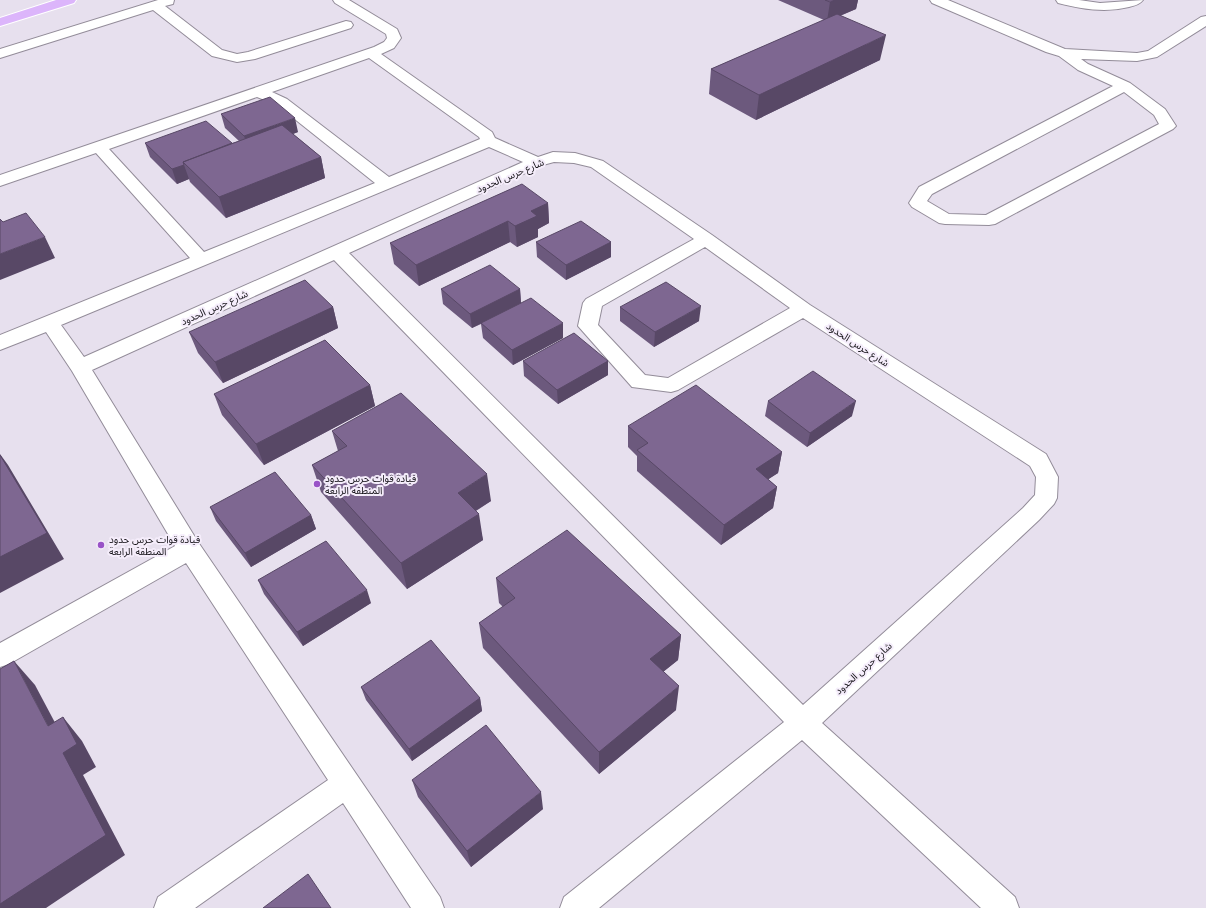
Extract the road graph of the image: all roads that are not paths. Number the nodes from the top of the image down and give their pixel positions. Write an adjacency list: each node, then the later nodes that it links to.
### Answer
1 (69, 0): 9 (highway)
2 (170, 0): 7 (street)
3 (340, 0): 11 (street)
4 (937, 0): 12 (street)
5 (1063, 0): 6 (street)
6 (1136, 0)
7 (155, 5): 10 (street); 13 (street)
8 (1206, 20): 12 (street)
9 (0, 22)
10 (346, 25)
11 (371, 53): 15 (street); 16 (street)
12 (1064, 53): 14 (street)
13 (0, 54)
14 (1125, 86): 14 (street)
15 (256, 92): 17 (street); 20 (street)
16 (488, 141): 18 (street); 20 (street)
17 (99, 147): 19 (street); 23 (street)
18 (537, 162): 21 (street, شارع حرس الحدود); 22 (street, شارع حرس الحدود)
19 (0, 181)
20 (387, 184): 23 (street)
21 (706, 239): 24 (street, شارع حرس الحدود); 24 (street)
22 (337, 252): 27 (street, شارع حرس الحدود); 30 (street)
23 (201, 260): 25 (street)
24 (803, 308): 30 (street, شارع حرس الحدود)
25 (50, 323): 26 (street); 27 (street)
26 (0, 343)
27 (80, 367): 28 (street)
28 (190, 549): 29 (street); 31 (street)
29 (0, 656)
30 (803, 723): 34 (street, شارع حرس الحدود); 35 (street)
31 (346, 784): 32 (street); 33 (street)
32 (169, 908)
33 (429, 908)
34 (575, 908)
35 (1004, 908)

